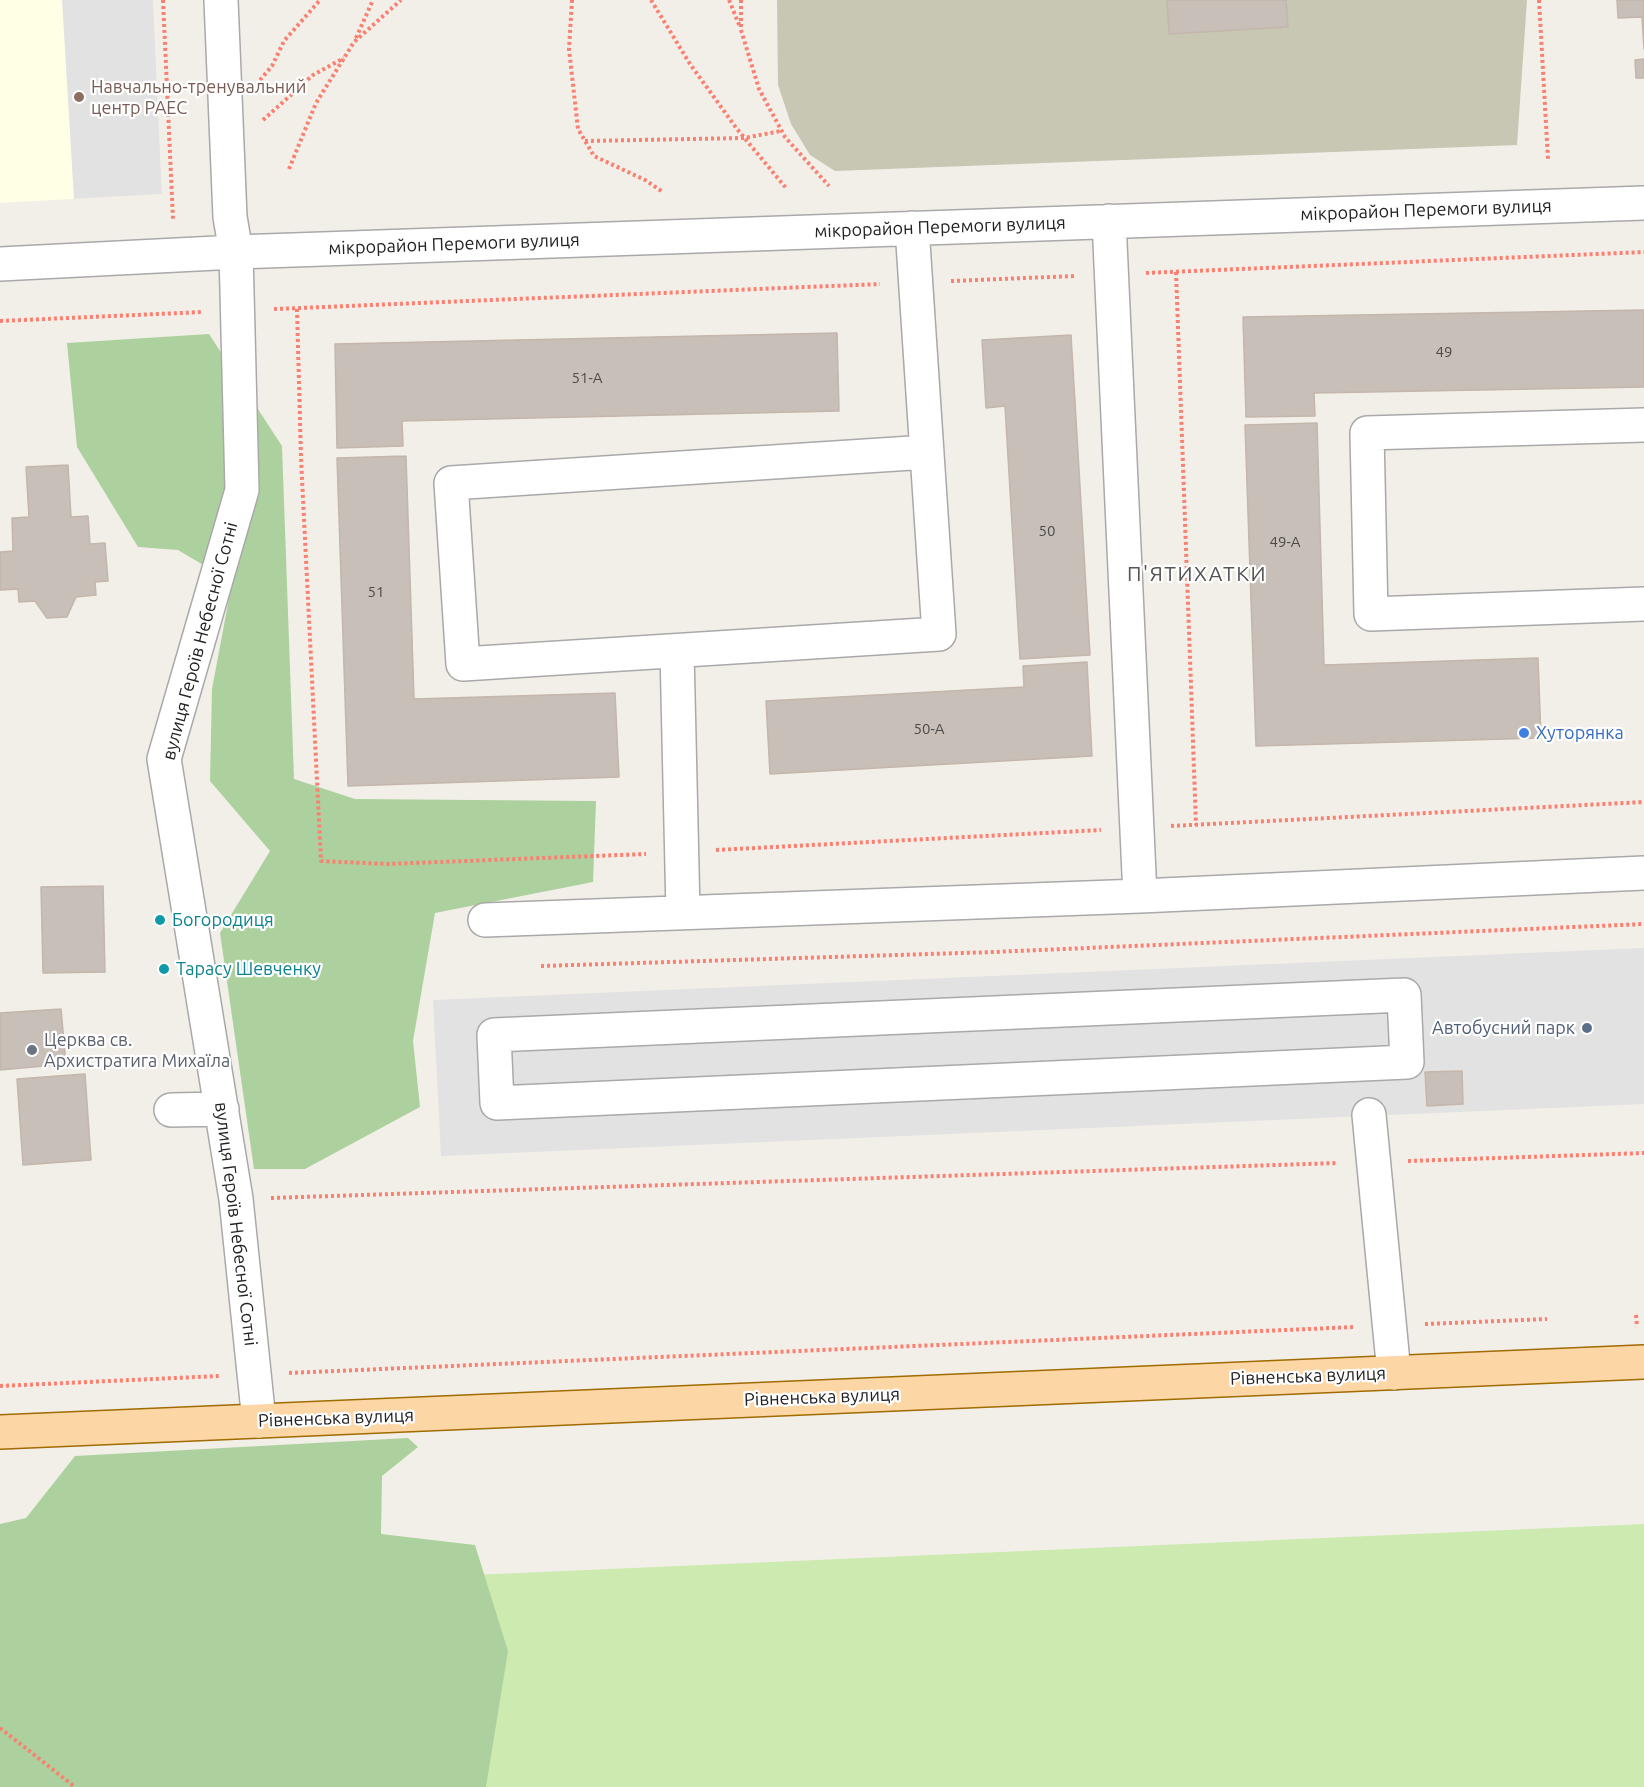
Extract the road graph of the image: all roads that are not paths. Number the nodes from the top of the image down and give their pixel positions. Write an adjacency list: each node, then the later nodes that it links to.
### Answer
1 (221, 0): 5 (street, вулиця Героїв Небесної Сотні)
2 (1644, 203): 3 (street, мікрорайон Перемоги вулиця)
3 (1109, 221): 4 (street, мікрорайон Перемоги вулиця); 12 (street)
4 (912, 228): 5 (street, мікрорайон Перемоги вулиця); 8 (street)
5 (236, 252): 6 (street, мікрорайон Перемоги вулиця); 16 (street, вулиця Героїв Небесної Сотні)
6 (0, 264)
7 (1644, 425): 9 (street)
8 (927, 452): 10 (street); 10 (street)
9 (1644, 604)
10 (677, 651): 13 (street)
11 (1644, 873): 12 (street)
12 (1140, 896): 13 (street)
13 (683, 912): 14 (street)
14 (485, 920)
15 (1404, 995): 15 (street)
16 (222, 1109): 17 (street); 21 (street, вулиця Героїв Небесної Сотні)
17 (171, 1110)
18 (1368, 1115): 20 (street)
19 (1644, 1362): 20 (main road, Рівненська вулиця)
20 (1394, 1373): 21 (main road, Рівненська вулиця)
21 (259, 1421): 22 (main road, Рівненська вулиця)
22 (0, 1432)

